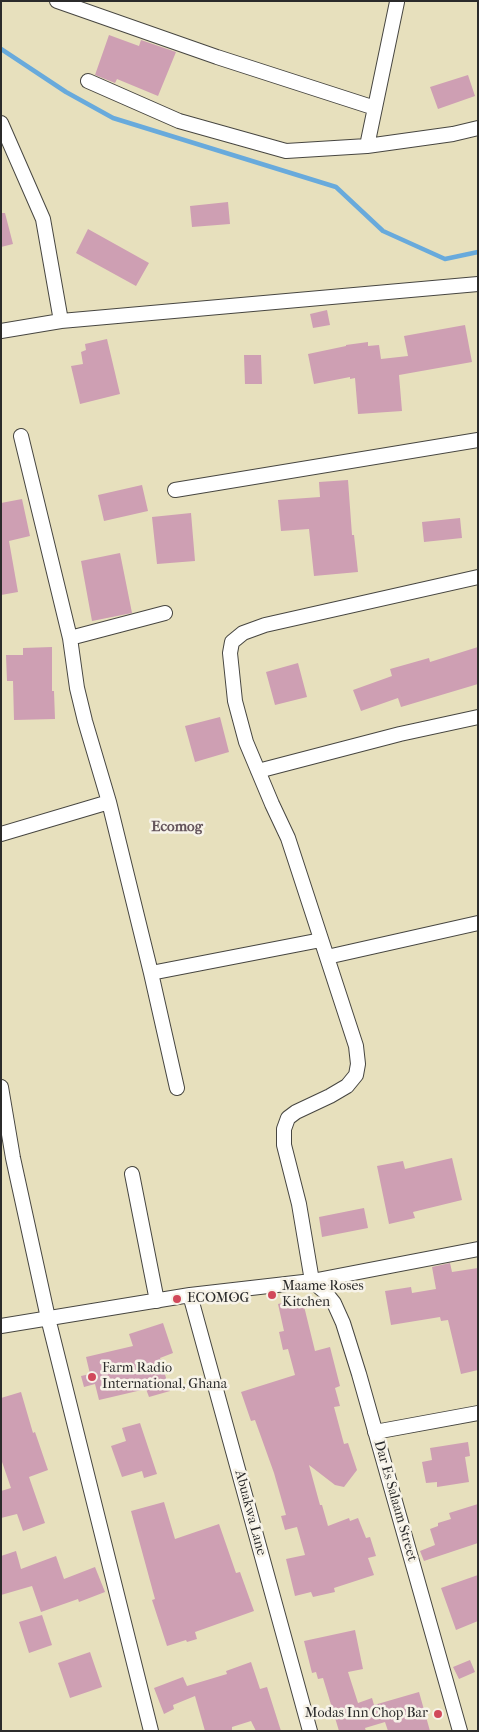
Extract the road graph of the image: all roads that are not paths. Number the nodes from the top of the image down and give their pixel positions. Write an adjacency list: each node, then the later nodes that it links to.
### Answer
1 (57, 1): 4 (street)
2 (397, 1): 4 (street)
3 (88, 81): 7 (street)
4 (376, 108): 7 (street)
5 (1, 123): 9 (street)
6 (478, 128): 7 (street)
7 (368, 146)
8 (478, 284): 9 (street)
9 (62, 321): 10 (street)
10 (1, 331)
11 (21, 436): 16 (street)
12 (478, 440): 13 (street)
13 (175, 490)
14 (478, 577): 18 (street)
15 (165, 613): 16 (street)
16 (70, 638): 19 (street)
17 (478, 717): 18 (street)
18 (258, 771): 22 (street)
19 (109, 802): 20 (street); 24 (street)
20 (1, 834)
21 (478, 923): 23 (street)
22 (321, 940): 23 (street); 24 (street)
23 (327, 957): 30 (street)
24 (151, 973): 26 (street)
25 (1, 1087): 27 (street)
26 (177, 1088)
27 (7, 1159): 33 (street)
28 (132, 1174): 32 (street)
29 (478, 1249): 30 (street)
30 (312, 1281): 31 (street); 36 (street, Dar Es Salaam Street)
31 (190, 1296): 32 (street); 38 (street, Abuakwa Lane)
32 (156, 1301): 33 (street)
33 (48, 1318): 34 (street); 37 (street)
34 (1, 1326)
35 (478, 1414): 36 (street)
36 (375, 1432): 39 (street, Dar Es Salaam Street)
37 (151, 1731)
38 (310, 1731)
39 (460, 1731)

